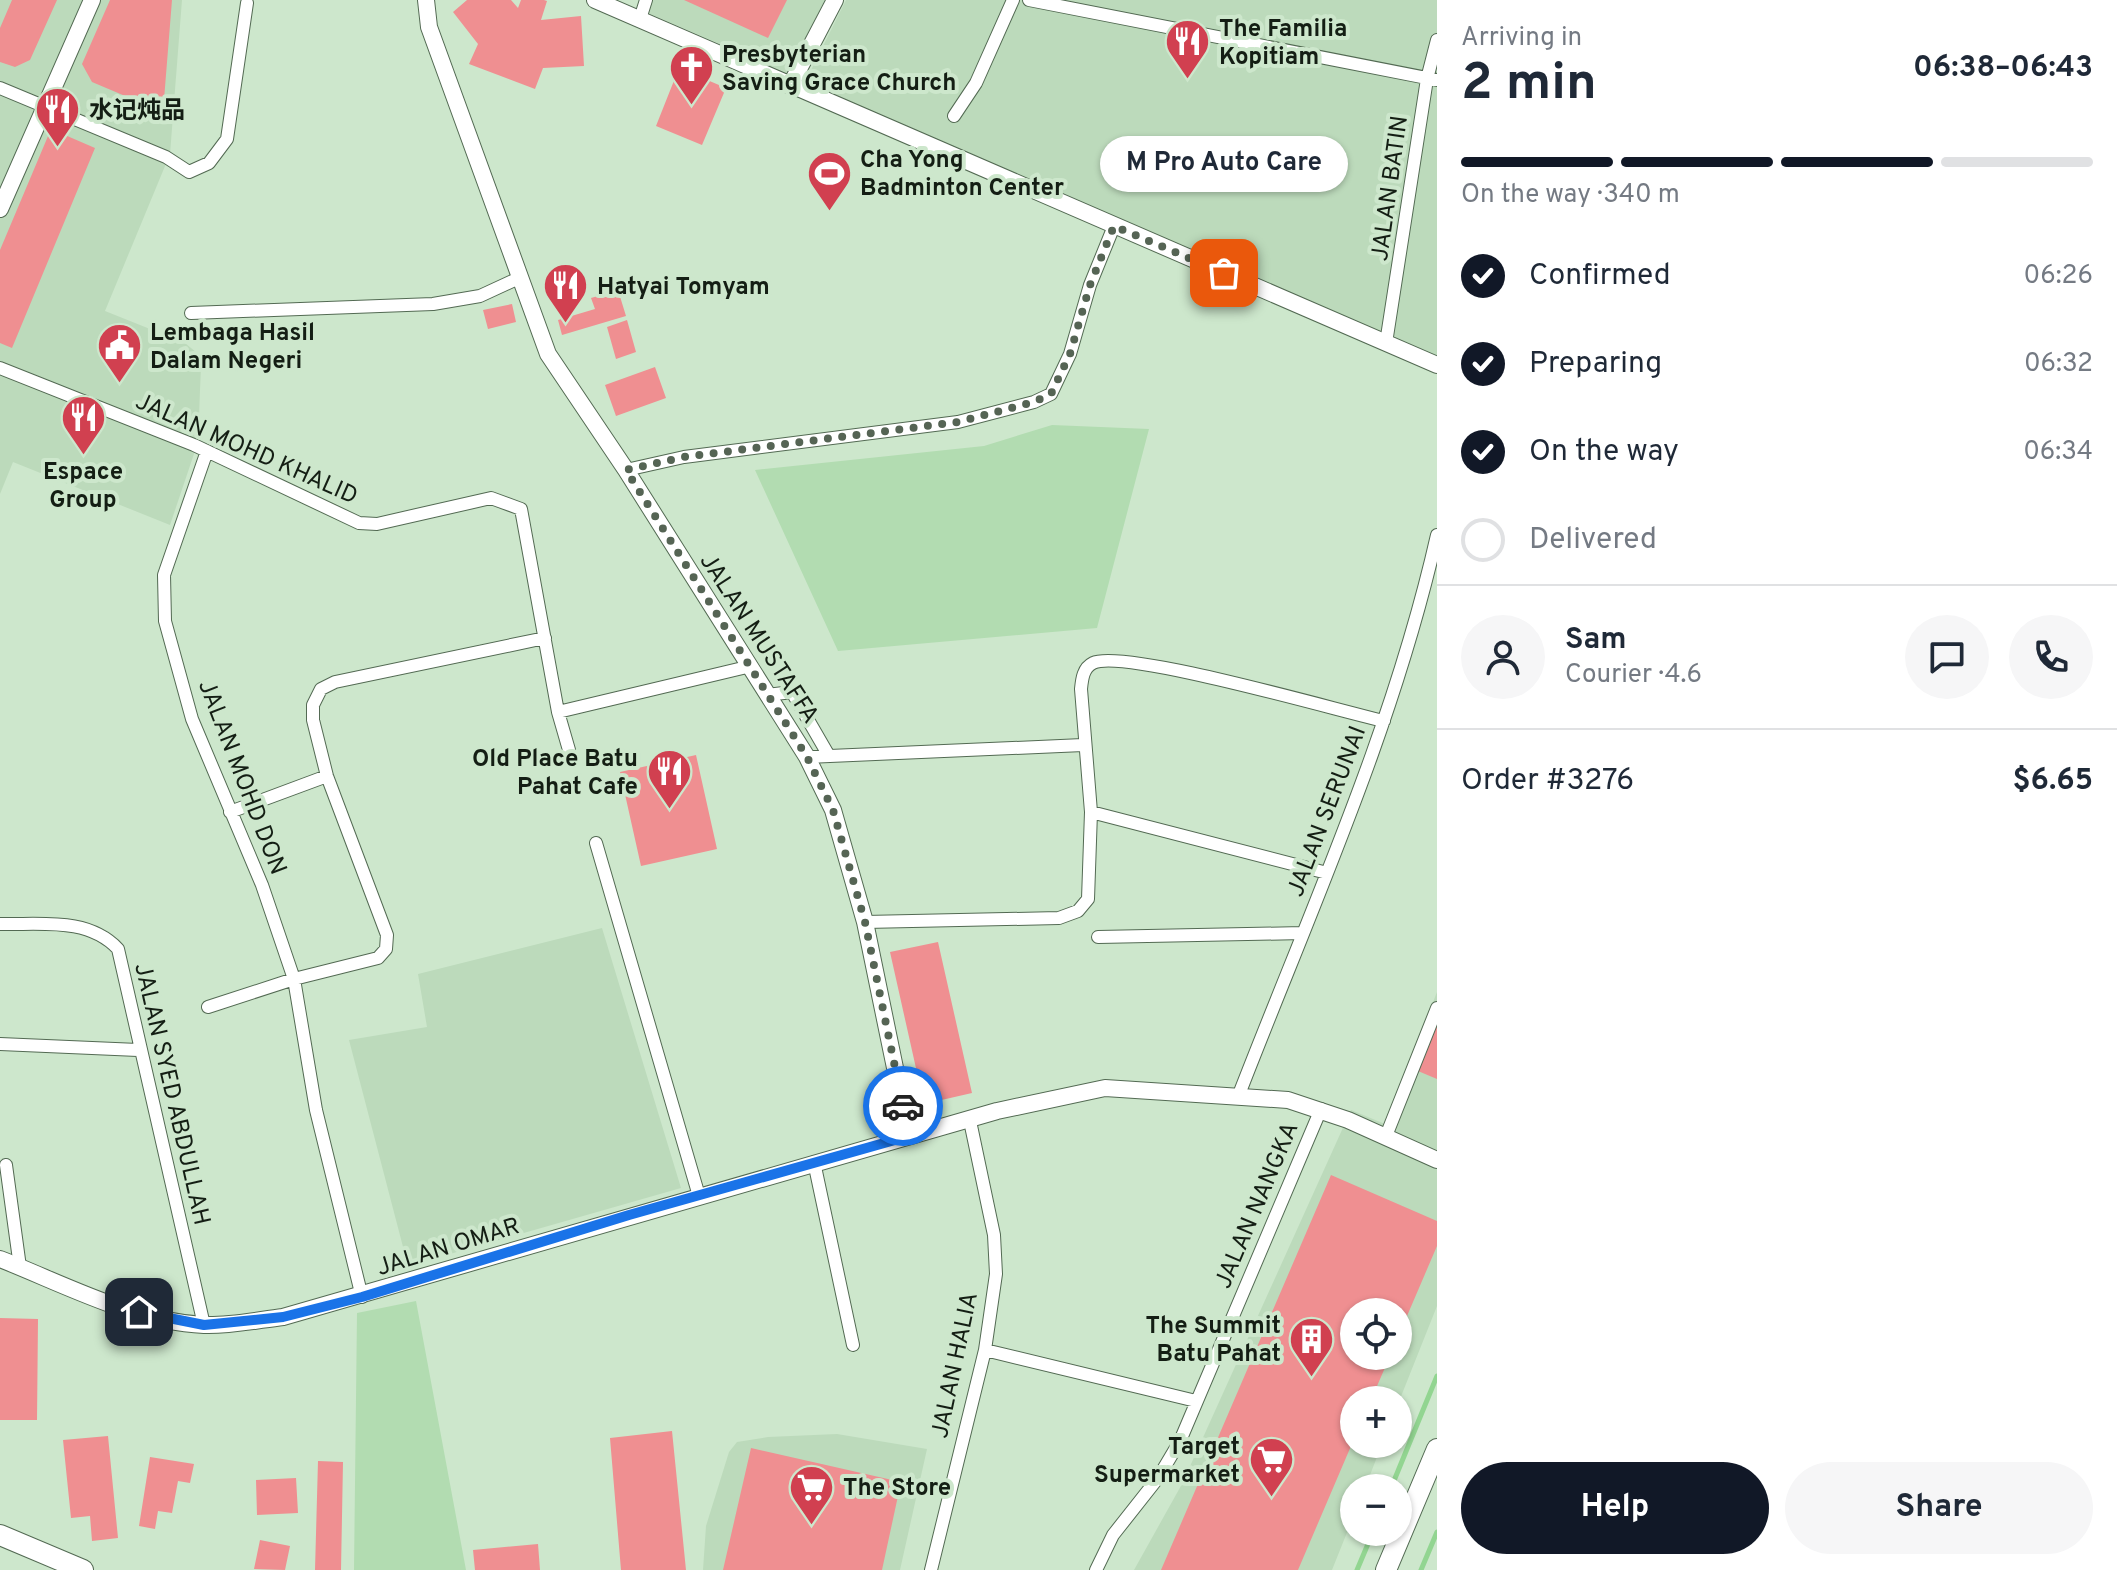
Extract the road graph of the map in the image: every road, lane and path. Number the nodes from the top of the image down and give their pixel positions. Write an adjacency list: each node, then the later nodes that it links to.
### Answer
1 (92, 0): 14 (street)
2 (426, 0): 18 (street, JALAN MUSTAFFA)
3 (595, 0): 9 (street)
4 (646, 0): 9 (street)
5 (835, 0): 12 (street)
6 (1013, 0): 15 (street)
7 (1029, 0): 11 (street)
8 (247, 3): 14 (street)
9 (640, 19): 12 (street)
10 (1437, 40): 11 (street, JALAN BATIN)
11 (1432, 79): 20 (street, JALAN BATIN)
12 (790, 86): 17 (street)
13 (0, 88): 14 (street)
14 (45, 107): 16 (street)
15 (954, 116)
16 (0, 209)
17 (1114, 226): 20 (street); 24 (street)
18 (519, 278): 19 (street); 24 (street, JALAN MUSTAFFA)
19 (191, 313)
20 (1386, 343): 21 (street)
21 (1437, 365)
22 (0, 368): 23 (street, JALAN MOHD KHALID)
23 (207, 451): 26 (street, JALAN MOHD KHALID); 36 (street, JALAN MOHD DON)
24 (626, 470): 27 (street, JALAN MUSTAFFA)
25 (1437, 535): 30 (street, JALAN SERUNAI)
26 (545, 638): 29 (street, JALAN MOHD KHALID); 35 (street)
27 (747, 667): 28 (street, JALAN MUSTAFFA); 29 (street)
28 (767, 695): 33 (street); 34 (street, JALAN MUSTAFFA)
29 (558, 712): 32 (street, JALAN MOHD KHALID)
30 (1384, 721): 31 (street); 39 (street, JALAN SERUNAI)
31 (1083, 745): 33 (street); 37 (street)
32 (569, 750)
33 (829, 756): 34 (street)
34 (807, 757): 40 (street, JALAN MUSTAFFA)
35 (327, 776): 36 (street); 44 (street)
36 (230, 812): 44 (street, JALAN MOHD DON)
37 (1091, 812): 39 (street); 40 (street)
38 (596, 843): 57 (street)
39 (1327, 873): 42 (street, JALAN SERUNAI)
40 (865, 922): 52 (street, JALAN MUSTAFFA)
41 (0, 924): 48 (street, JALAN SYED ABDULLAH)
42 (1303, 933): 43 (street); 49 (street, JALAN SERUNAI)
43 (1098, 937)
44 (294, 979): 45 (street); 60 (street, JALAN MOHD DON)
45 (208, 1007)
46 (1437, 1008): 53 (street)
47 (0, 1044): 48 (street)
48 (138, 1050): 61 (street, JALAN SYED ABDULLAH)
49 (1238, 1097): 50 (street); 51 (street)
50 (1321, 1109): 53 (street); 64 (street, JALAN NANGKA)
51 (970, 1121): 52 (street); 63 (street, JALAN HALIA)
52 (909, 1136): 55 (street, JALAN OMAR)
53 (1386, 1136): 54 (street)
54 (1437, 1160)
55 (814, 1162): 57 (street, JALAN OMAR); 62 (street)
56 (6, 1165): 59 (street)
57 (699, 1196): 60 (street, JALAN OMAR)
58 (0, 1259): 59 (street, JALAN OMAR)
59 (20, 1267): 61 (street, JALAN OMAR)
60 (362, 1297): 61 (street, JALAN OMAR)
61 (204, 1325)
62 (853, 1345)
63 (985, 1350): 64 (street); 68 (street, JALAN HALIA)
64 (1196, 1401): 69 (street, JALAN NANGKA)
65 (1437, 1449): 70 (main road)
66 (0, 1535): 67 (main road)
67 (83, 1570)
68 (931, 1570)
69 (1096, 1570)
70 (1386, 1570)

